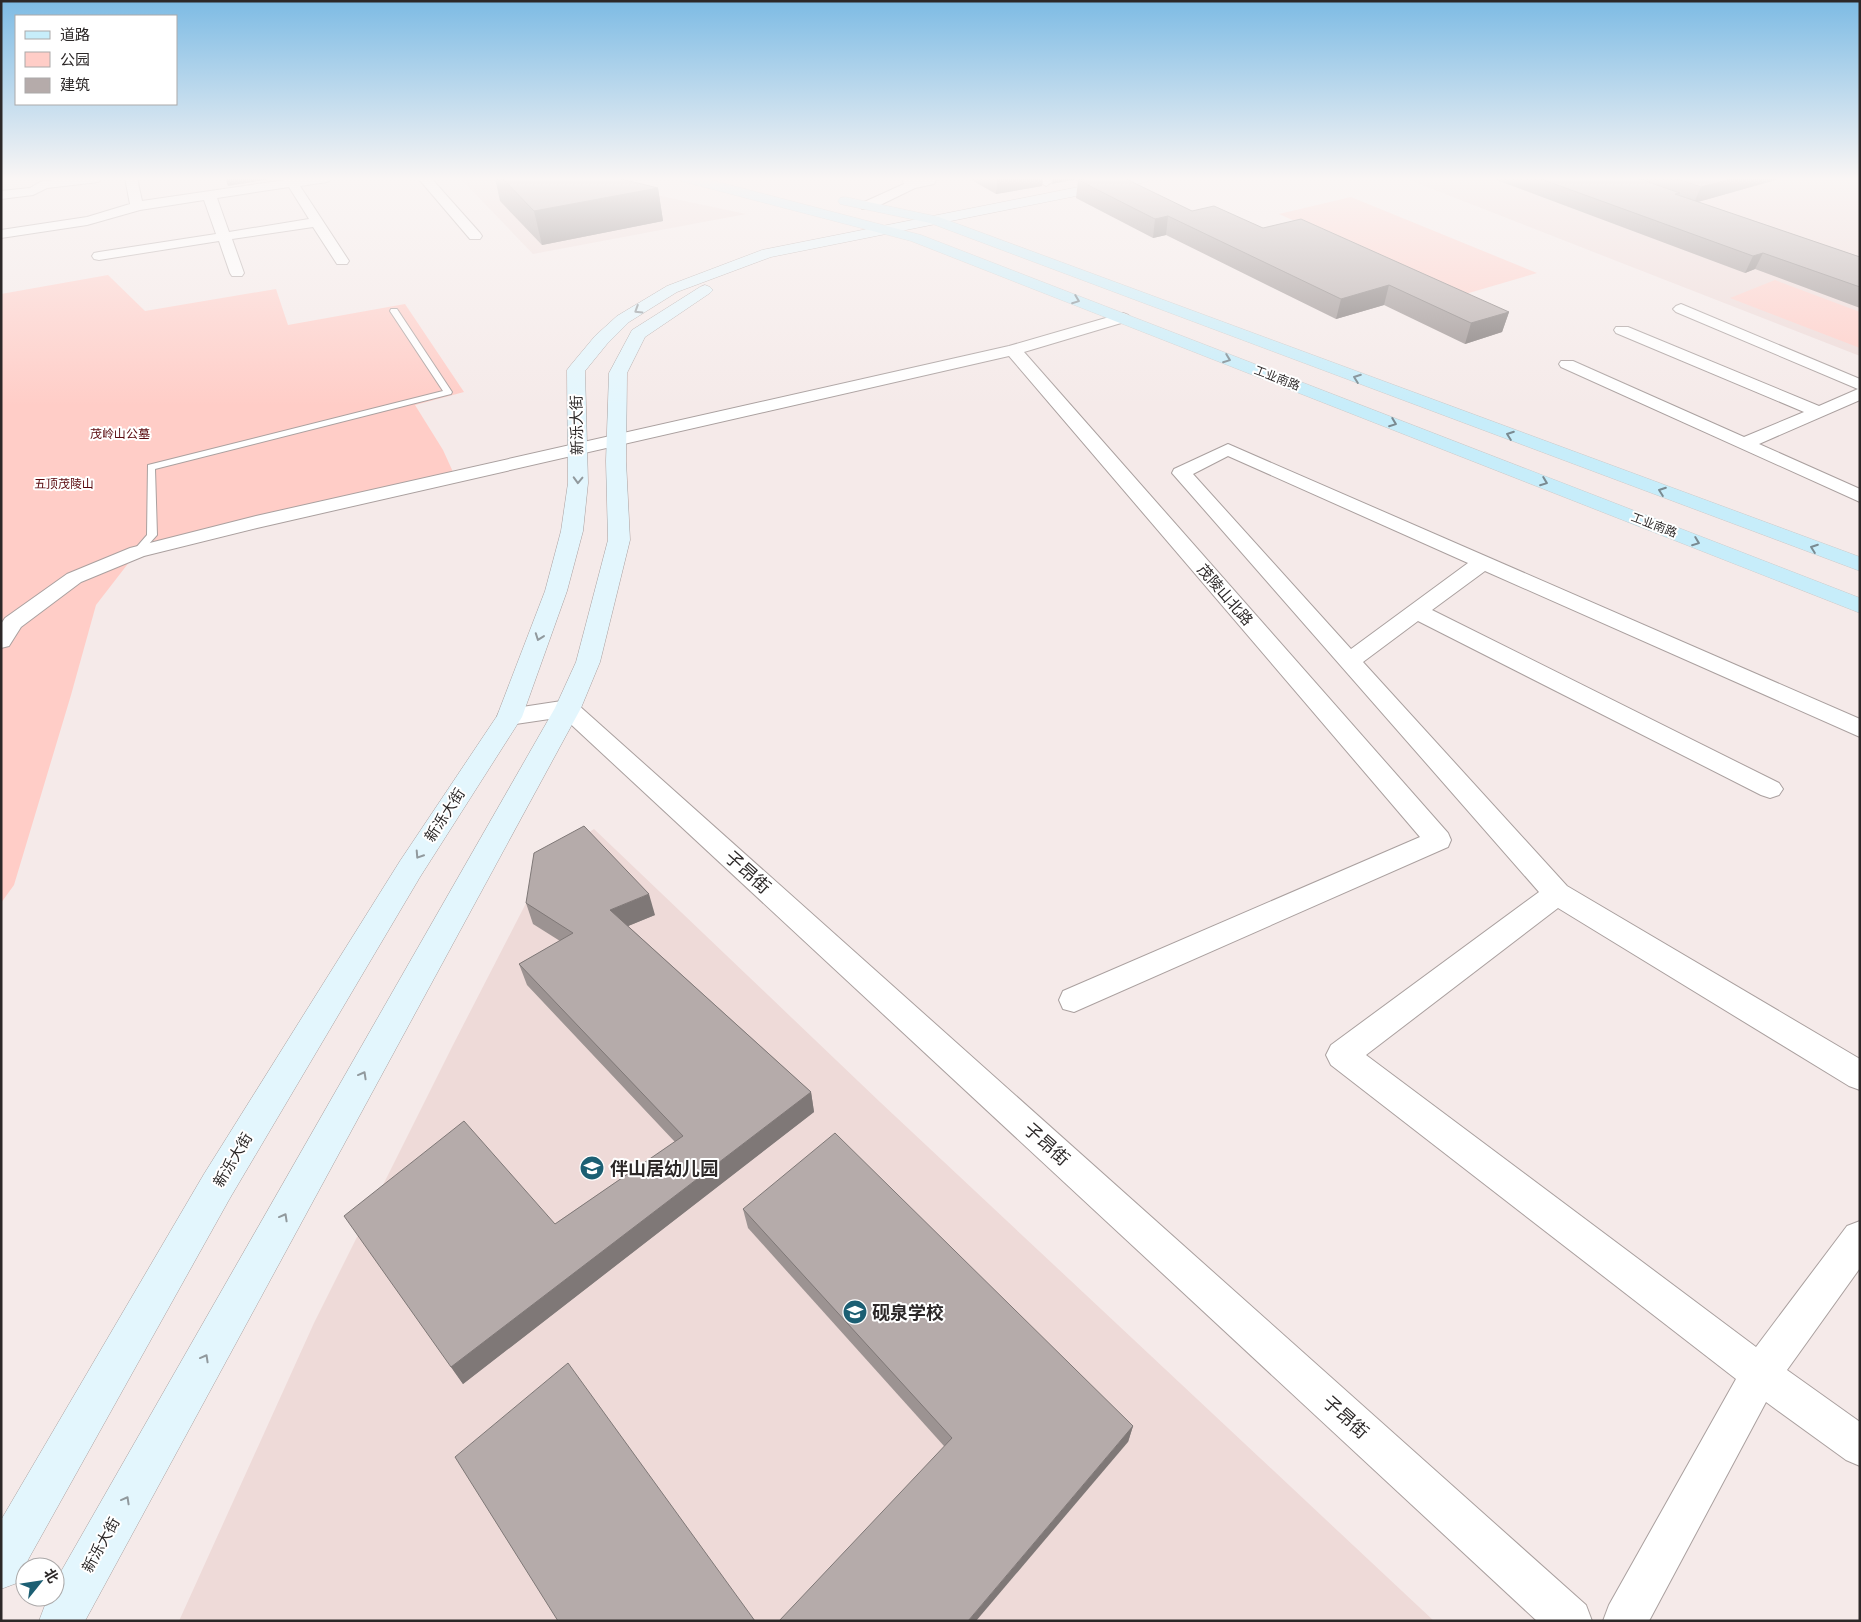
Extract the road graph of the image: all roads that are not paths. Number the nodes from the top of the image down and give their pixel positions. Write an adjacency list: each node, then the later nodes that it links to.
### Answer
1 (230, 254): 8 (street)
2 (337, 254): 7 (street)
3 (765, 254): 22 (main road, 新泺大街, one-way to 22)
4 (826, 254): 20 (main road, 新泺大街)
5 (980, 254): 11 (main road, 工业南路, one-way to 11)
6 (994, 254): 26 (main road, 工业南路, one-way to 6)
7 (342, 262)
8 (237, 273)
9 (1681, 309): 15 (street)
10 (394, 310): 24 (lane)
11 (1123, 318): 13 (street); 27 (main road, 工业南路, one-way to 27)
12 (1622, 330): 18 (street)
13 (1013, 350): 20 (street); 36 (street, 茂陵山北路)
14 (1567, 364): 21 (street)
15 (1860, 385)
16 (1860, 394): 17 (street)
17 (1836, 404): 18 (street); 19 (street)
18 (1819, 412): 21 (street)
19 (1860, 414)
20 (616, 439): 22 (street); 31 (main road, 新泺大街)
21 (1744, 444): 23 (street)
22 (578, 450): 24 (street); 32 (main road, 新泺大街, one-way to 32)
23 (1860, 496)
24 (137, 552): 29 (street)
25 (1482, 562): 28 (street); 30 (street); 33 (street)
26 (1860, 565)
27 (1860, 606)
28 (1416, 611): 30 (street); 34 (street)
29 (1, 641)
30 (1349, 661): 35 (street)
31 (568, 708): 32 (street); 42 (main road, 新泺大街, one-way to 31); 43 (street, 子昂街)
32 (509, 717): 41 (main road, 新泺大街, one-way to 41)
33 (1860, 729)
34 (1770, 789)
35 (1557, 894): 37 (street); 39 (street)
36 (1074, 1000)
37 (1860, 1076)
38 (1860, 1238): 39 (street)
39 (1760, 1374): 40 (street); 44 (street)
40 (1860, 1446)
41 (1, 1567)
42 (62, 1621)
43 (1570, 1621)
44 (1625, 1621)

